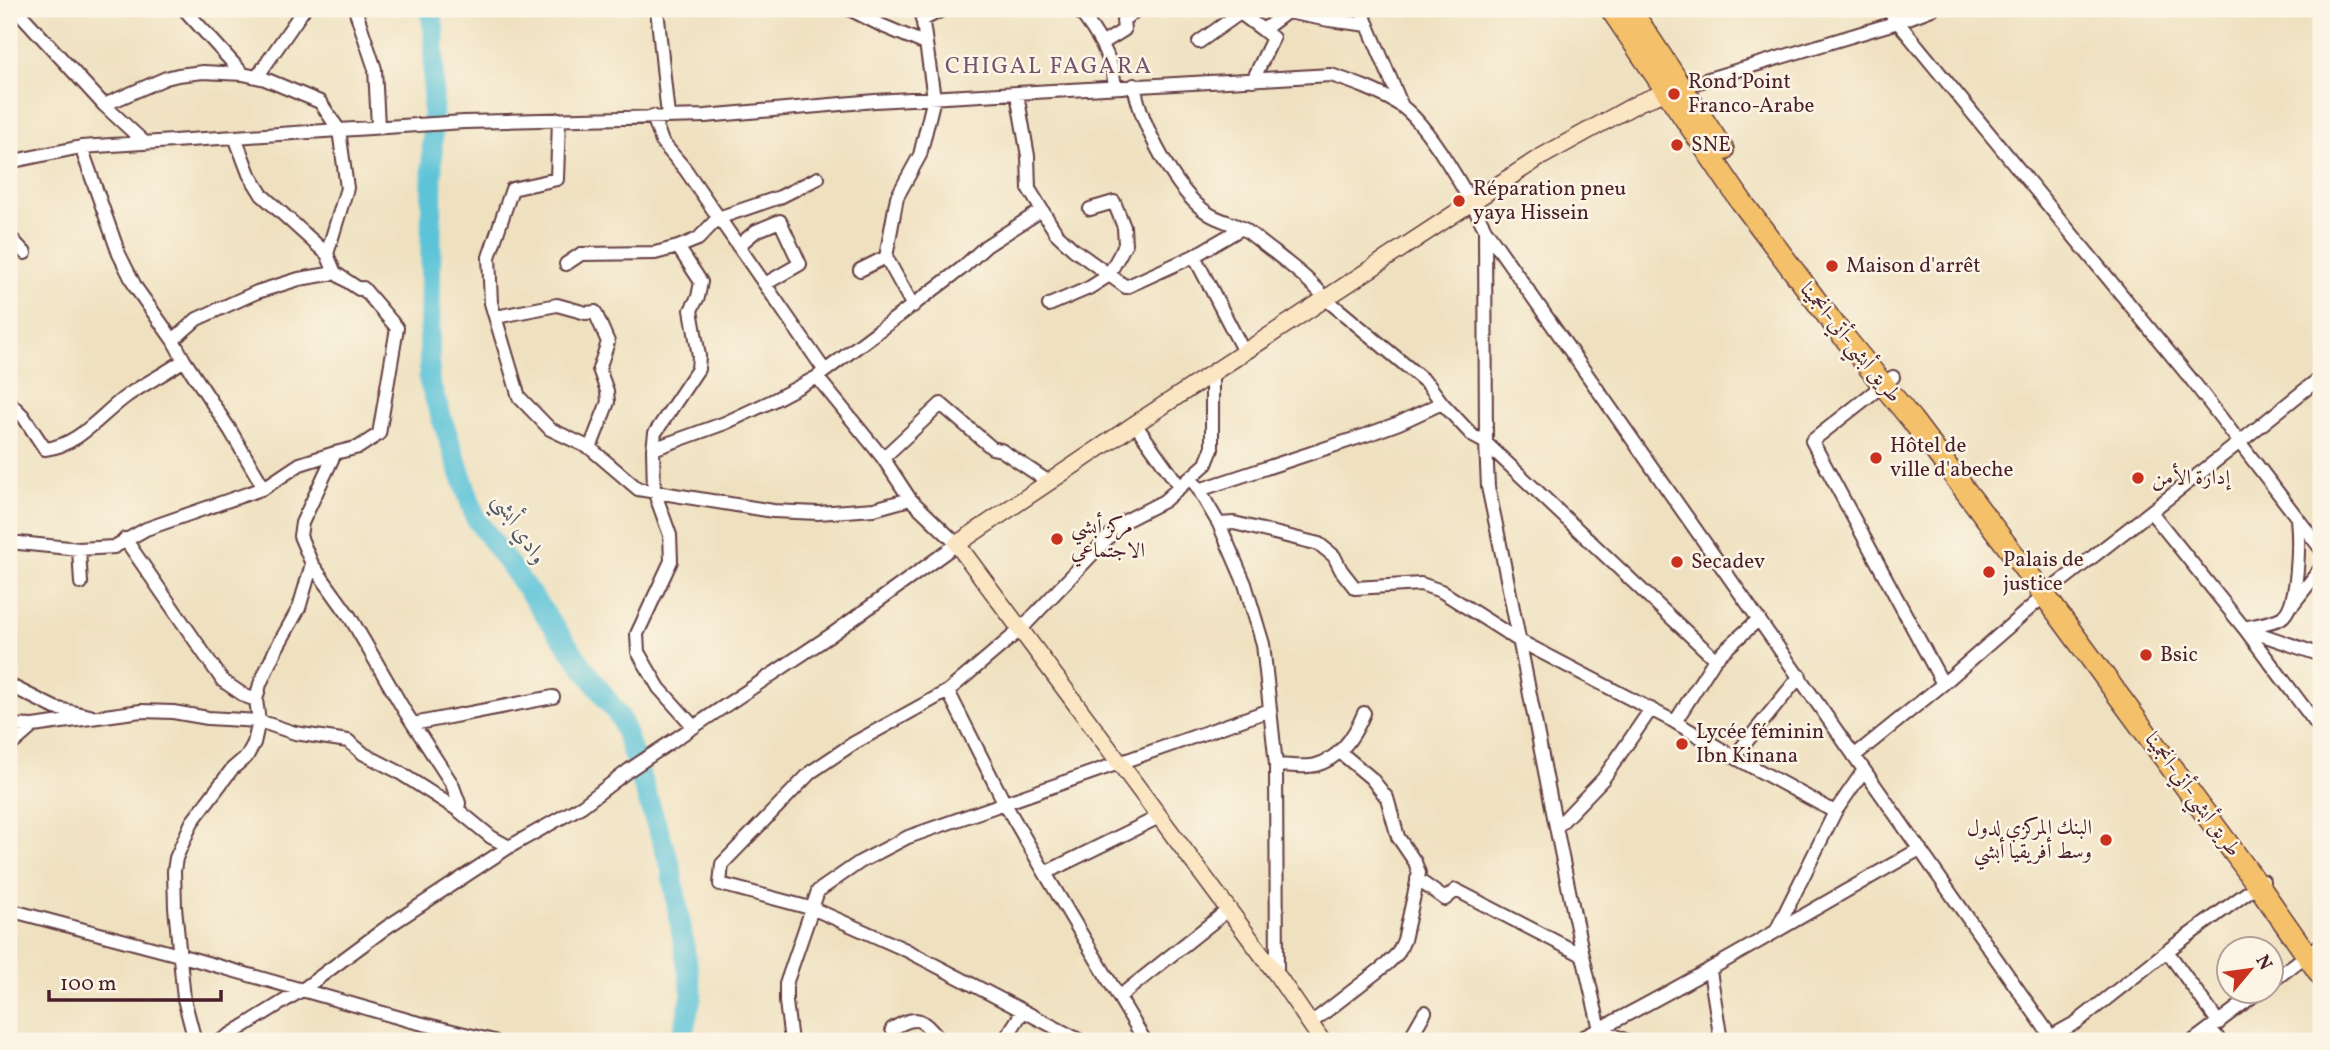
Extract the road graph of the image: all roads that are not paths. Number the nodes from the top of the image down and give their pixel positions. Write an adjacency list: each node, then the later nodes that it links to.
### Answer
1 (16, 9): 30 (street)
2 (184, 9): 22 (street)
3 (304, 9): 23 (street)
4 (355, 9): 35 (street)
5 (657, 9): 33 (street)
6 (849, 9): 21 (street)
7 (944, 9): 15 (street)
8 (1078, 9): 19 (street)
9 (1138, 9): 19 (street)
10 (1361, 9): 17 (street)
11 (1611, 9): 27 (highway)
12 (1630, 9): 27 (highway)
13 (1886, 9): 16 (street)
14 (1931, 9): 16 (street)
15 (922, 15): 21 (street)
16 (1898, 22): 27 (street); 74 (street)
17 (1368, 25): 18 (street); 31 (street)
18 (1263, 30): 20 (street); 24 (street)
19 (1102, 43): 26 (street)
20 (1199, 43)
21 (926, 44): 29 (street)
22 (243, 74): 23 (street); 30 (street)
23 (257, 77): 36 (street)
24 (1253, 80): 25 (street); 31 (street)
25 (1133, 85): 26 (street); 46 (street)
26 (1115, 86): 28 (street)
27 (1674, 89): 42 (street); 70 (highway)
28 (1017, 94): 29 (street); 44 (street)
29 (934, 98): 33 (street); 54 (street)
30 (104, 105): 38 (street)
31 (1402, 106): 42 (street)
32 (653, 116): 33 (street); 34 (street); 45 (street)
33 (668, 116)
34 (559, 119): 35 (street); 63 (street)
35 (378, 126): 36 (street)
36 (339, 130): 37 (street); 52 (street)
37 (235, 137): 38 (street); 52 (street)
38 (145, 143): 39 (street)
39 (81, 147): 40 (street); 64 (street)
40 (9, 162)
41 (818, 178): 45 (street)
42 (1471, 202): 47 (street); 60 (street)
43 (1090, 209): 58 (street)
44 (1042, 210): 58 (street); 62 (street)
45 (718, 218): 49 (street); 50 (street)
46 (1242, 228): 53 (street); 60 (street)
47 (1485, 229): 75 (street); 100 (street)
48 (9, 236): 51 (street)
49 (738, 246): 59 (street); 59 (street)
50 (678, 247): 55 (street); 77 (street)
51 (25, 253)
52 (327, 254): 57 (street)
53 (1194, 256): 58 (street); 65 (street)
54 (886, 257): 56 (street); 62 (street)
55 (566, 264)
56 (860, 270)
57 (335, 273): 64 (street); 78 (street)
58 (1108, 276): 61 (street)
59 (765, 284): 67 (street)
60 (1326, 299): 65 (street); 72 (street)
61 (1049, 305)
62 (913, 306): 67 (street)
63 (496, 317): 76 (street); 76 (street)
64 (173, 340): 66 (street)
65 (1244, 352): 68 (street)
66 (184, 360): 71 (street); 83 (street)
67 (821, 374): 77 (street); 79 (street)
68 (1212, 374): 73 (street); 80 (street)
69 (2321, 377): 74 (street)
70 (1888, 381): 98 (highway); 107 (street)
71 (9, 402)
72 (1442, 403): 75 (street); 84 (street)
73 (1135, 424): 81 (street); 82 (street)
74 (2241, 442): 87 (street); 88 (street)
75 (1486, 443): 103 (street); 105 (street)
76 (590, 448): 85 (street)
77 (653, 449): 85 (street)
78 (335, 453): 83 (street); 95 (street)
79 (883, 458): 81 (street); 86 (street)
80 (1191, 478): 82 (street); 84 (street)
81 (1049, 482): 92 (street)
82 (1180, 487): 102 (street)
83 (264, 488): 90 (street)
84 (1199, 490): 89 (street)
85 (654, 491): 86 (street); 121 (street)
86 (910, 499): 92 (street)
87 (2151, 512): 98 (street); 101 (street)
88 (2297, 517): 94 (street); 99 (street)
89 (1219, 524): 103 (street); 113 (street)
90 (125, 539): 93 (street); 111 (street)
91 (9, 542): 93 (street)
92 (957, 544): 102 (street); 121 (street)
93 (79, 549): 97 (street)
94 (2321, 549)
95 (312, 564): 111 (street); 118 (street)
96 (2321, 568): 99 (street)
97 (81, 583)
98 (2049, 591): 107 (street); 139 (highway)
99 (2290, 607): 101 (street)
100 (1759, 619): 105 (street); 106 (street)
101 (2244, 628): 104 (street); 122 (street)
102 (1021, 629): 109 (street); 127 (street)
103 (1518, 640): 112 (street); 134 (street)
104 (2321, 655)
105 (1715, 659): 117 (street)
106 (1800, 676): 125 (street); 126 (street)
107 (1943, 684): 125 (street)
108 (9, 685): 115 (street)
109 (947, 691): 130 (street); 140 (street)
110 (553, 697): 118 (street)
111 (256, 700): 116 (street)
112 (1651, 709): 117 (street); 134 (street)
113 (1270, 710): 127 (street); 128 (street)
114 (1364, 713): 124 (street)
115 (99, 718): 116 (street); 120 (street)
116 (259, 721): 131 (street); 146 (street)
117 (1675, 722): 126 (street)
118 (413, 724): 131 (street)
119 (9, 725): 120 (street)
120 (33, 726): 123 (street)
121 (694, 727): 135 (street)
122 (2321, 730)
123 (9, 747)
124 (1340, 752): 128 (street); 138 (street)
125 (1854, 756): 129 (street)
126 (1734, 757): 132 (street)
127 (1118, 762): 130 (street); 133 (street)
128 (1276, 765): 150 (street)
129 (1864, 770): 132 (street); 136 (street)
130 (1005, 804): 137 (street); 140 (street)
131 (458, 810): 135 (street)
132 (1835, 813): 143 (street)
133 (1158, 817): 137 (street); 142 (street)
134 (1556, 828): 147 (street)
135 (509, 847): 152 (street)
136 (1920, 849): 143 (street); 161 (street)
137 (1045, 873): 153 (street)
138 (1417, 879): 147 (street); 157 (street)
139 (2262, 882): 144 (street); 145 (highway)
140 (814, 909): 155 (street); 165 (street)
141 (9, 910): 146 (street)
142 (1228, 910): 150 (street); 153 (street)
143 (1777, 929): 148 (street)
144 (2167, 951): 158 (street); 161 (street)
145 (2316, 951): 149 (street); 151 (highway)
146 (179, 955): 152 (street); 162 (street)
147 (1582, 955): 160 (street)
148 (1710, 971): 160 (street); 174 (street)
149 (2284, 973)
150 (1277, 975): 157 (street)
151 (2321, 975)
152 (302, 990): 163 (street); 164 (street)
153 (1120, 996): 169 (street)
154 (2243, 1004): 158 (street)
155 (1023, 1011): 167 (street); 168 (street)
156 (1425, 1012): 171 (street)
157 (1311, 1023): 170 (street)
158 (2215, 1026): 175 (street); 176 (street)
159 (892, 1029): 166 (street)
160 (1600, 1029): 172 (street); 173 (street)
161 (2049, 1040)
162 (195, 1041)
163 (220, 1041)
164 (494, 1041)
165 (791, 1041)
166 (942, 1041)
167 (1004, 1041)
168 (1081, 1041)
169 (1145, 1041)
170 (1322, 1041)
171 (1412, 1041)
172 (1576, 1041)
173 (1627, 1041)
174 (1721, 1041)
175 (2193, 1041)
176 (2220, 1041)

